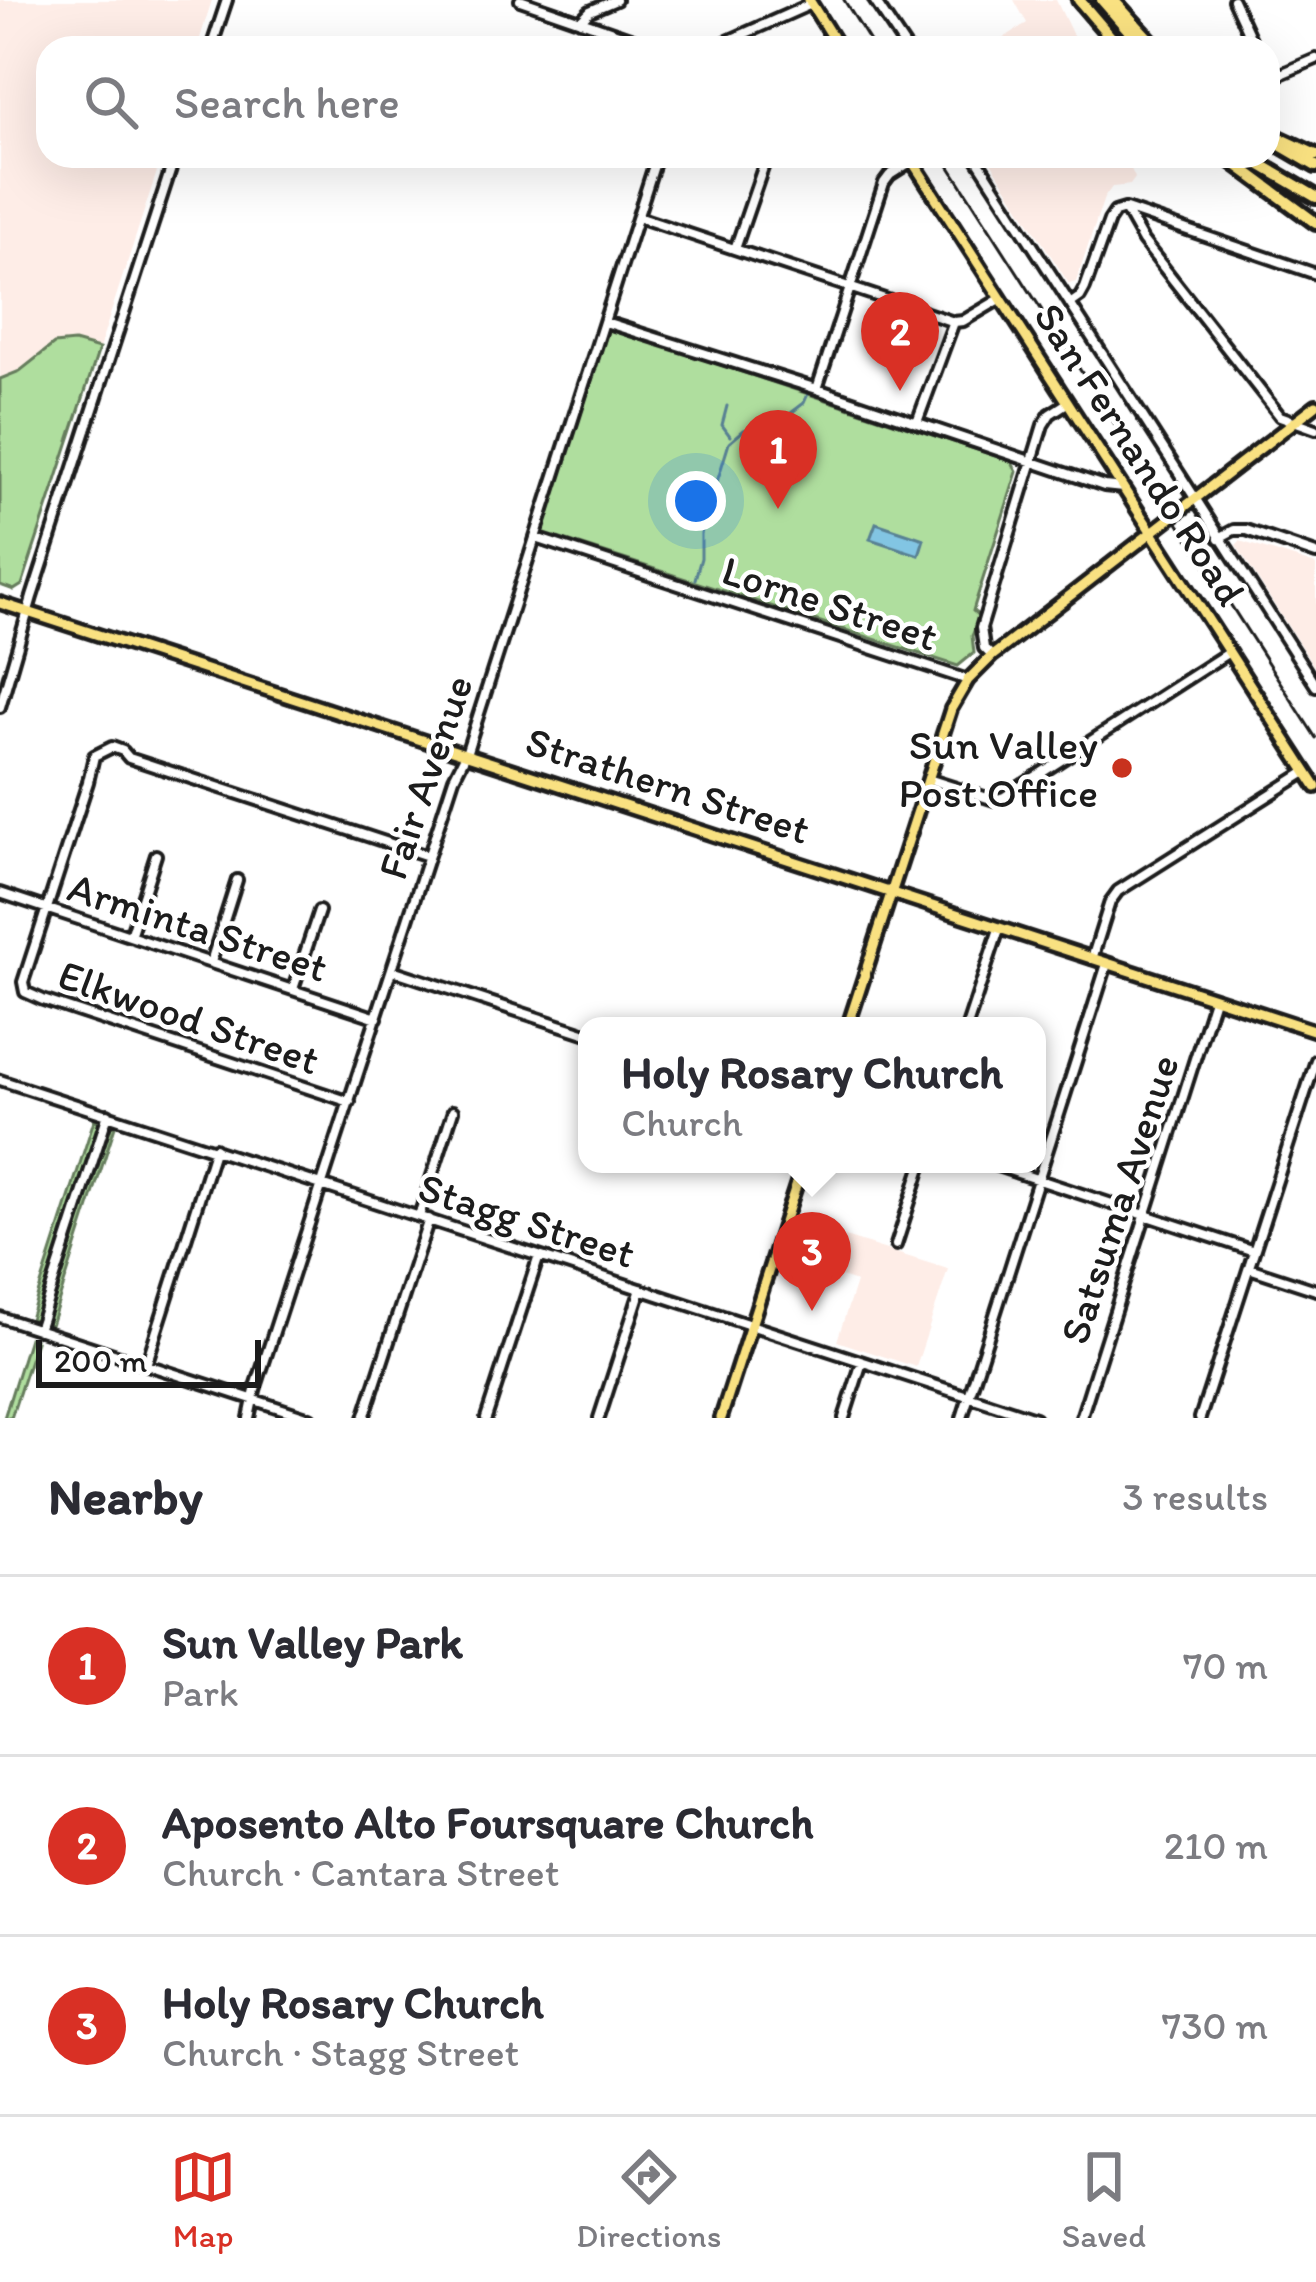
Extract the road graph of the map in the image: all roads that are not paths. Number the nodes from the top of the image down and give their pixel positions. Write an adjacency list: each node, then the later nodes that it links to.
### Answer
1 (227, 0): 11 (street)
2 (520, 0): 10 (street)
3 (616, 0): 10 (street)
4 (874, 0): 15 (street)
5 (1078, 0): 16 (highway)
6 (1098, 0): 17 (highway)
7 (1113, 0): 18 (highway)
8 (1233, 0): 19 (street)
9 (810, 2): 13 (street); 14 (main road)
10 (580, 21): 12 (street)
11 (215, 36)
12 (624, 36)
13 (738, 36)
14 (831, 36)
15 (898, 36)
16 (1110, 36)
17 (1130, 36)
18 (1145, 36)
19 (1250, 36)
20 (1316, 59): 21 (street)
21 (1280, 73)
22 (1280, 140): 24 (highway)
23 (1280, 143): 25 (highway)
24 (1316, 155)
25 (1316, 166)
26 (171, 168): 59 (street)
27 (654, 168): 36 (street, Fair Avenue)
28 (763, 168): 38 (street)
29 (898, 168): 40 (street)
30 (916, 168): 41 (main road, San Fernando Road)
31 (983, 168): 42 (street, San Fernando Road)
32 (1242, 168): 37 (highway)
33 (1270, 168): 34 (highway)
34 (1316, 197)
35 (1125, 209): 39 (street); 42 (street); 49 (street)
36 (638, 217): 38 (street); 43 (street, Fair Avenue)
37 (1316, 223)
38 (735, 249): 40 (street)
39 (1316, 274)
40 (850, 287): 44 (street); 45 (street)
41 (1000, 299): 44 (street); 46 (main road, San Fernando Road)
42 (1070, 304): 53 (street, San Fernando Road)
43 (605, 322): 45 (street); 55 (street, Fair Avenue)
44 (954, 322): 48 (street)
45 (817, 389): 48 (street)
46 (1067, 403): 51 (street); 52 (main road, San Fernando Road)
47 (1316, 404): 49 (main road)
48 (917, 422): 51 (street)
49 (1294, 422): 50 (street); 53 (main road)
50 (1316, 429)
51 (1033, 464): 52 (street); 61 (street)
52 (1124, 488): 54 (main road, San Fernando Road)
53 (1194, 500): 54 (main road); 56 (street, San Fernando Road)
54 (1152, 532): 60 (main road, San Fernando Road); 61 (main road)
55 (536, 538): 62 (street, Lorne Street); 65 (street, Fair Avenue)
56 (1219, 538): 57 (street); 63 (street, San Fernando Road)
57 (1316, 554)
58 (0, 603): 59 (main road, Strathern Street)
59 (28, 612): 64 (street); 65 (main road, Strathern Street)
60 (1229, 652): 66 (main road, San Fernando Road); 67 (street)
61 (992, 656): 62 (main road)
62 (968, 680): 67 (main road)
63 (1316, 686)
64 (0, 707)
65 (466, 754): 70 (street, Fair Avenue); 72 (main road, Strathern Street)
66 (1306, 772): 68 (main road, San Fernando Road); 78 (street)
67 (928, 779): 72 (main road)
68 (1316, 787)
69 (156, 856): 77 (street)
70 (428, 856): 74 (street); 81 (street, Fair Avenue)
71 (237, 880): 79 (street)
72 (891, 892): 76 (main road, Strathern Street); 84 (main road)
73 (0, 893): 74 (street, Arminta Street)
74 (48, 909): 77 (street, Arminta Street); 91 (street, Elkwood Street)
75 (319, 911): 82 (street)
76 (999, 929): 78 (main road, Strathern Street); 85 (street)
77 (130, 936): 79 (street, Arminta Street)
78 (1092, 959): 80 (main road, Strathern Street)
79 (211, 962): 82 (street, Arminta Street)
80 (1107, 964): 83 (main road, Strathern Street); 95 (street)
81 (392, 970): 86 (street, Fair Avenue); 87 (street)
82 (293, 989): 86 (street, Arminta Street)
83 (1214, 999): 88 (main road, Strathern Street); 102 (street, Satsuma Avenue)
84 (851, 1017)
85 (970, 1017)
86 (376, 1018): 91 (street, Fair Avenue)
87 (578, 1031)
88 (1316, 1031)
89 (1316, 1060): 105 (street)
90 (0, 1081): 93 (street, Stagg Street)
91 (350, 1102): 101 (street, Fair Avenue)
92 (453, 1111): 103 (street)
93 (108, 1114): 94 (street, Stagg Street); 112 (street)
94 (215, 1148): 101 (street, Stagg Street); 114 (street)
95 (1046, 1154)
96 (800, 1173): 111 (main road)
97 (919, 1173): 104 (street)
98 (1019, 1173): 100 (street)
99 (1040, 1173): 100 (street)
100 (1038, 1179): 102 (street); 115 (street)
101 (322, 1183): 103 (street, Stagg Street); 116 (street, Fair Avenue)
102 (1146, 1215): 105 (street); 126 (street, Satsuma Avenue)
103 (424, 1218): 106 (street, Stagg Street); 119 (street)
104 (896, 1245)
105 (1254, 1251): 107 (street)
106 (539, 1256): 108 (street, Stagg Street); 120 (street)
107 (1249, 1268): 109 (street); 127 (street)
108 (640, 1289): 111 (street, Stagg Street); 121 (street)
109 (1316, 1290)
110 (0, 1317): 112 (street)
111 (751, 1325): 113 (street, Stagg Street); 122 (main road)
112 (38, 1330): 114 (street)
113 (862, 1362): 115 (street, Stagg Street); 123 (street)
114 (146, 1365): 116 (street)
115 (969, 1396): 124 (street); 125 (street, Stagg Street)
116 (254, 1398): 117 (street, Fair Avenue); 118 (street)
117 (249, 1418)
118 (310, 1418)
119 (364, 1418)
120 (486, 1418)
121 (599, 1418)
122 (721, 1418)
123 (844, 1418)
124 (962, 1418)
125 (1035, 1418)
126 (1081, 1418)
127 (1200, 1418)

